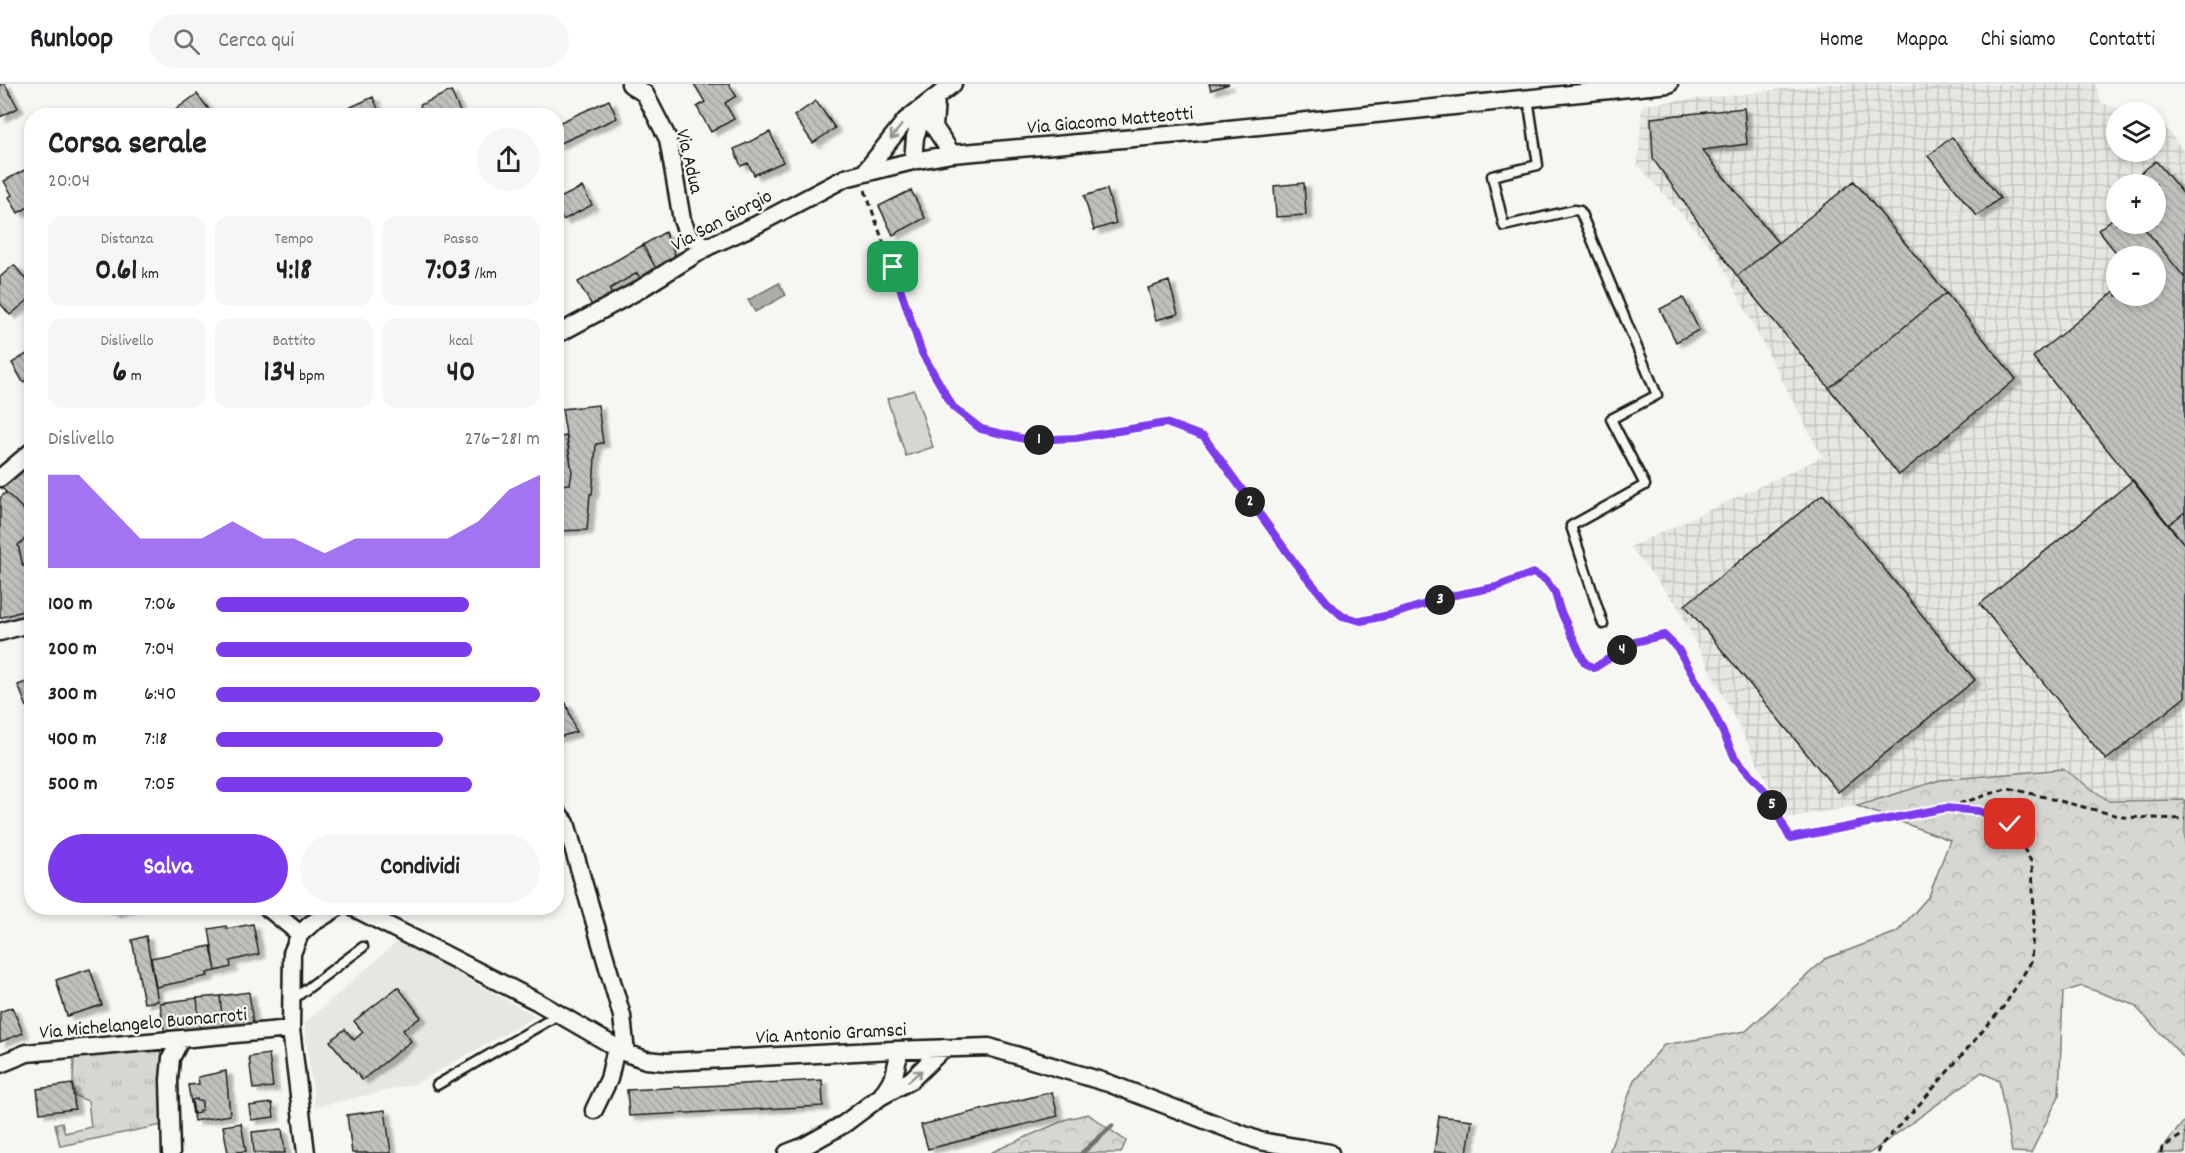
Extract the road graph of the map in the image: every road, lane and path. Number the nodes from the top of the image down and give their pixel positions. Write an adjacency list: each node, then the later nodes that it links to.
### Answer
1 (630, 84): 9 (street, Via Adua)
2 (953, 84): 5 (street)
3 (1669, 84): 4 (street, Via Giacomo Matteotti)
4 (1528, 98): 6 (street, Via Giacomo Matteotti); 13 (lane)
5 (931, 102): 6 (street); 7 (street); 8 (street, one-way to 8)
6 (952, 154): 7 (street, Via Giacomo Matteotti)
7 (912, 161): 8 (street, Via San Giorgio)
8 (865, 180): 9 (street, Via San Giorgio); 16 (path)
9 (707, 247): 10 (street, Via San Giorgio)
10 (564, 331)
11 (24, 458): 12 (street)
12 (0, 478)
13 (1603, 624)
14 (24, 625): 15 (street)
15 (0, 632)
16 (1946, 808): 17 (path); 40 (path)
17 (2185, 819)
18 (564, 820): 30 (street)
19 (275, 915): 22 (street)
20 (326, 915): 22 (street)
21 (368, 915): 25 (street, Via Antonio Gramsci)
22 (300, 934): 24 (street)
23 (363, 947): 24 (lane)
24 (292, 1000): 26 (street)
25 (558, 1015): 30 (street, Via Antonio Gramsci); 32 (lane)
26 (291, 1029): 27 (street, Via Michelangelo Buonarroti); 37 (street)
27 (181, 1039): 31 (street, Via Michelangelo Buonarroti); 36 (street)
28 (944, 1048): 29 (street, Via Antonio Gramsci); 33 (street, one-way to 28); 39 (street, Via Antonio Gramsci)
29 (900, 1050): 30 (street, Via Antonio Gramsci); 33 (street)
30 (621, 1051): 34 (street)
31 (0, 1064)
32 (437, 1085)
33 (880, 1097): 38 (street)
34 (594, 1110)
35 (2185, 1133): 41 (path)
36 (171, 1153)
37 (306, 1153)
38 (787, 1153)
39 (1330, 1153)
40 (1877, 1153)
41 (2161, 1153)

